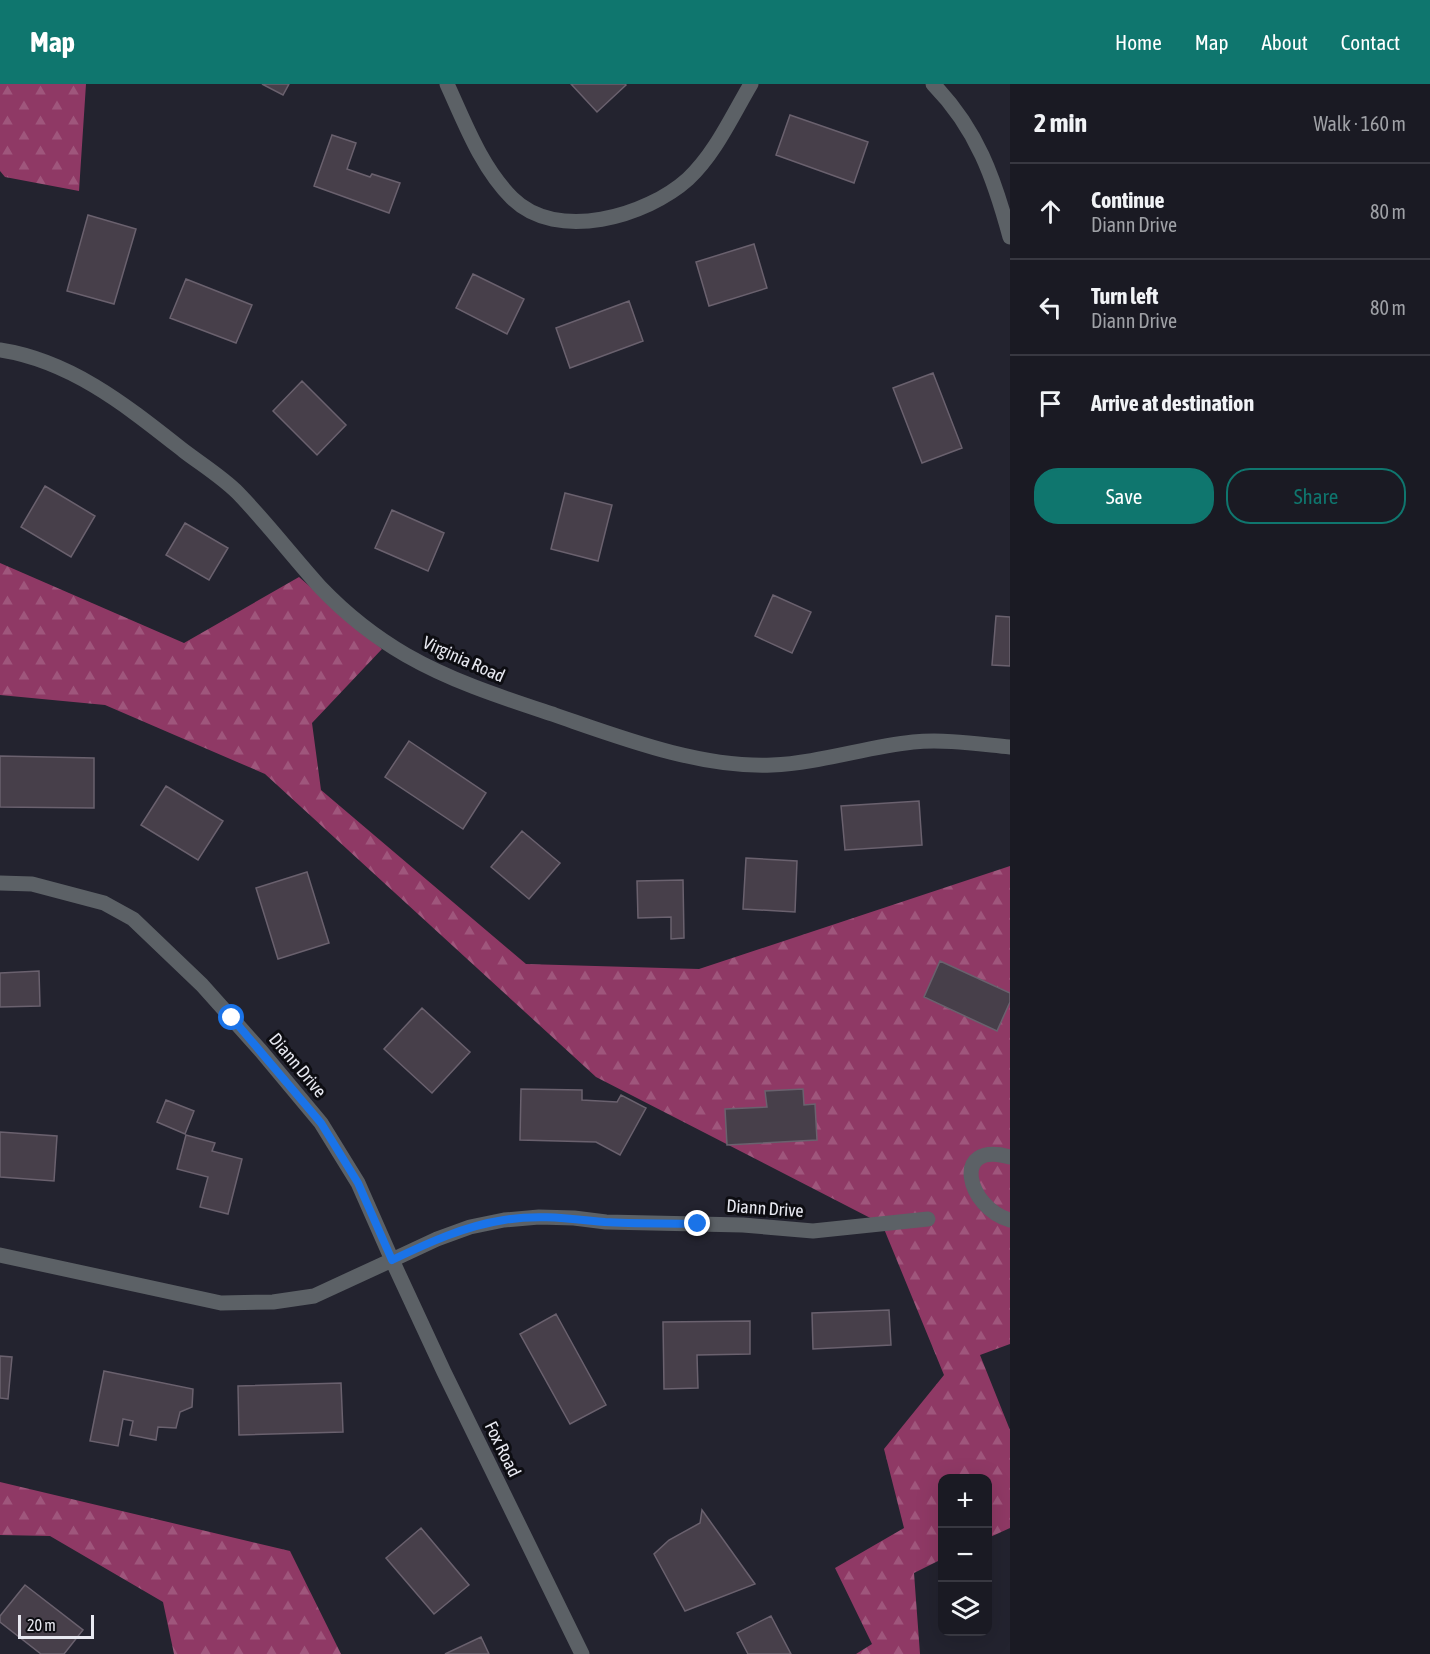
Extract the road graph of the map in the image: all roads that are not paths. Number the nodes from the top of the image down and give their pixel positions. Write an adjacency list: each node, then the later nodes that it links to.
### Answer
1 (447, 84): 2 (street)
2 (751, 84)
3 (933, 84): 4 (street)
4 (1010, 237)
5 (0, 350): 6 (street, Virginia Road)
6 (1010, 747)
7 (0, 883): 12 (street, Diann Drive)
8 (1010, 1157): 10 (street)
9 (928, 1219): 12 (street, Diann Drive)
10 (1010, 1220)
11 (0, 1255): 12 (street, Diann Drive)
12 (392, 1260): 13 (street, Fox Road)
13 (582, 1654)

